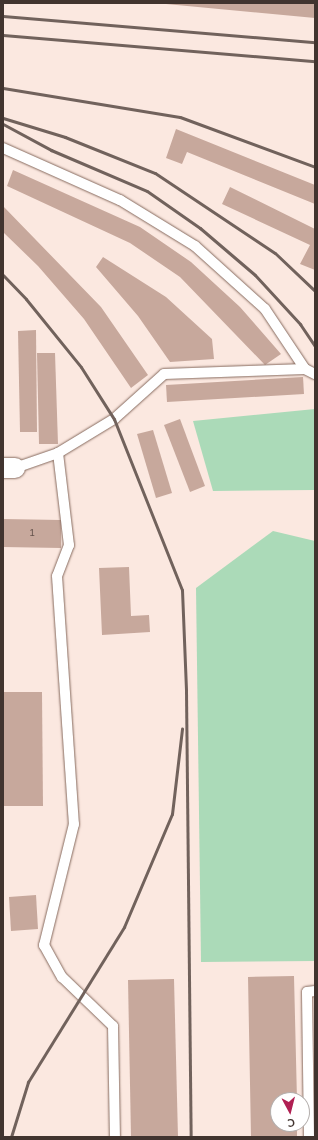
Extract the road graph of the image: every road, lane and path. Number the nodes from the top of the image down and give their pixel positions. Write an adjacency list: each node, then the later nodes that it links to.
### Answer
1 (3, 148): 2 (lane)
2 (305, 369): 3 (lane); 4 (lane)
3 (315, 374)
4 (58, 453): 5 (lane); 7 (lane)
5 (9, 468)
6 (315, 992): 8 (lane)
7 (115, 1137)
8 (309, 1137)

